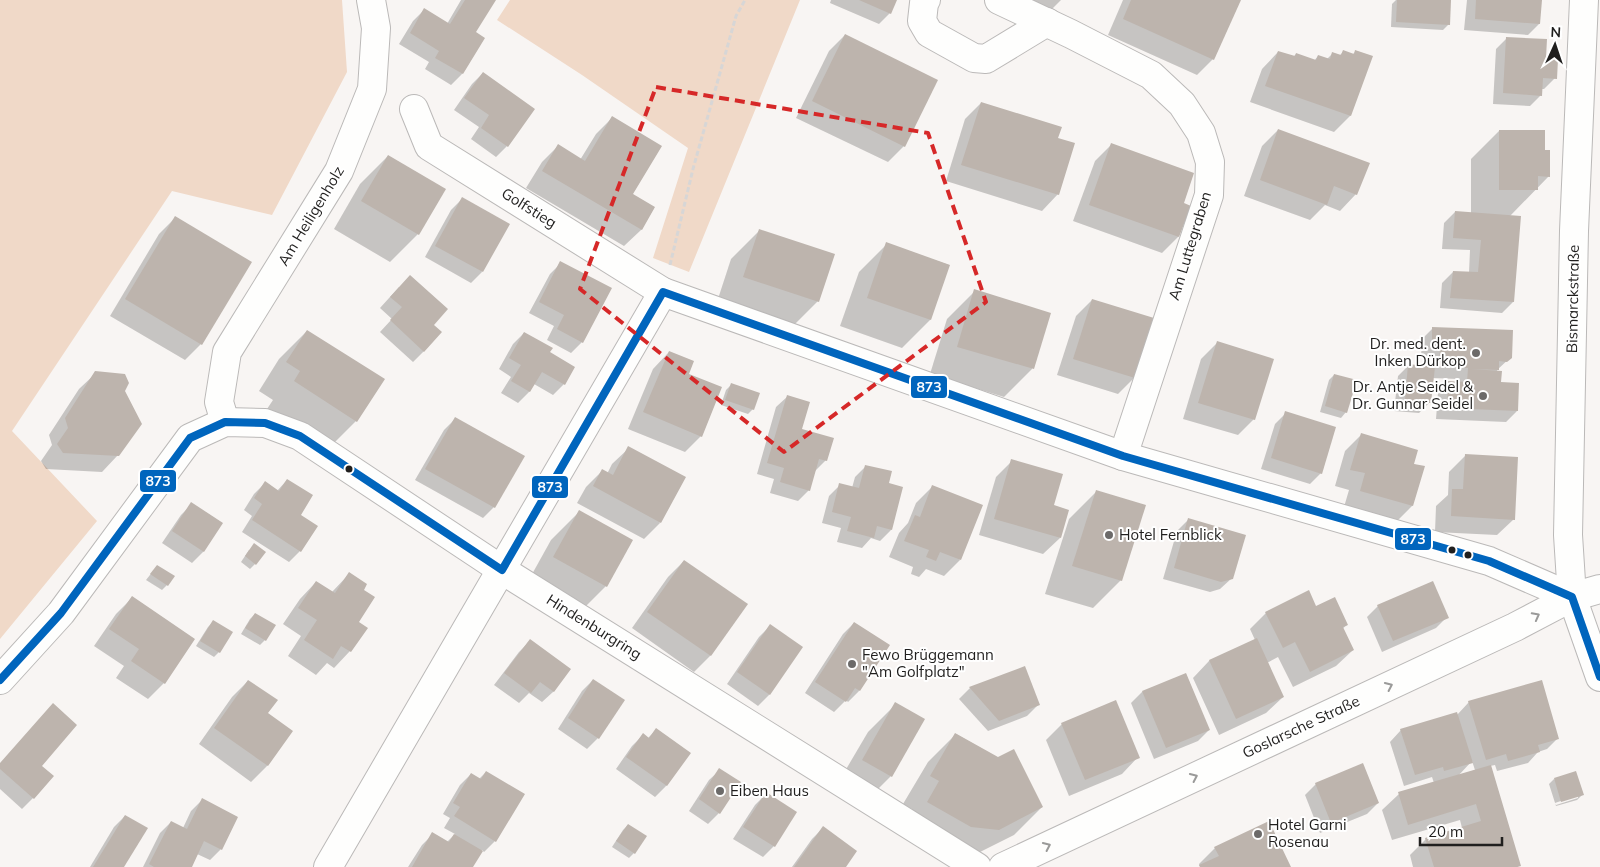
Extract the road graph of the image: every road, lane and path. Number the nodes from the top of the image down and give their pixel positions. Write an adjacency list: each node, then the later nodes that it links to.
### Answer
1 (371, 0): 9 (street, Am Heiligenholz)
2 (744, 0): 8 (path)
3 (926, 0): 6 (street)
4 (999, 0): 6 (street, Am Luttegraben)
5 (1584, 0): 13 (street, Bismarckstraße)
6 (1047, 22): 10 (street, Am Luttegraben)
7 (414, 109): 8 (street, Golfstieg)
8 (663, 292): 10 (street, Golfstieg); 11 (street)
9 (225, 422): 11 (street, Hindenburgring); 15 (street)
10 (1123, 456): 13 (street, Golfstieg)
11 (502, 570): 16 (street); 17 (street, Hindenburgring)
12 (1600, 589): 13 (street, Goslarsche Straße)
13 (1572, 597): 14 (street, Bismarckstraße); 18 (street, Goslarsche Straße, one-way to 13)
14 (1600, 677)
15 (0, 680)
16 (328, 867)
17 (977, 867)
18 (1003, 867)

